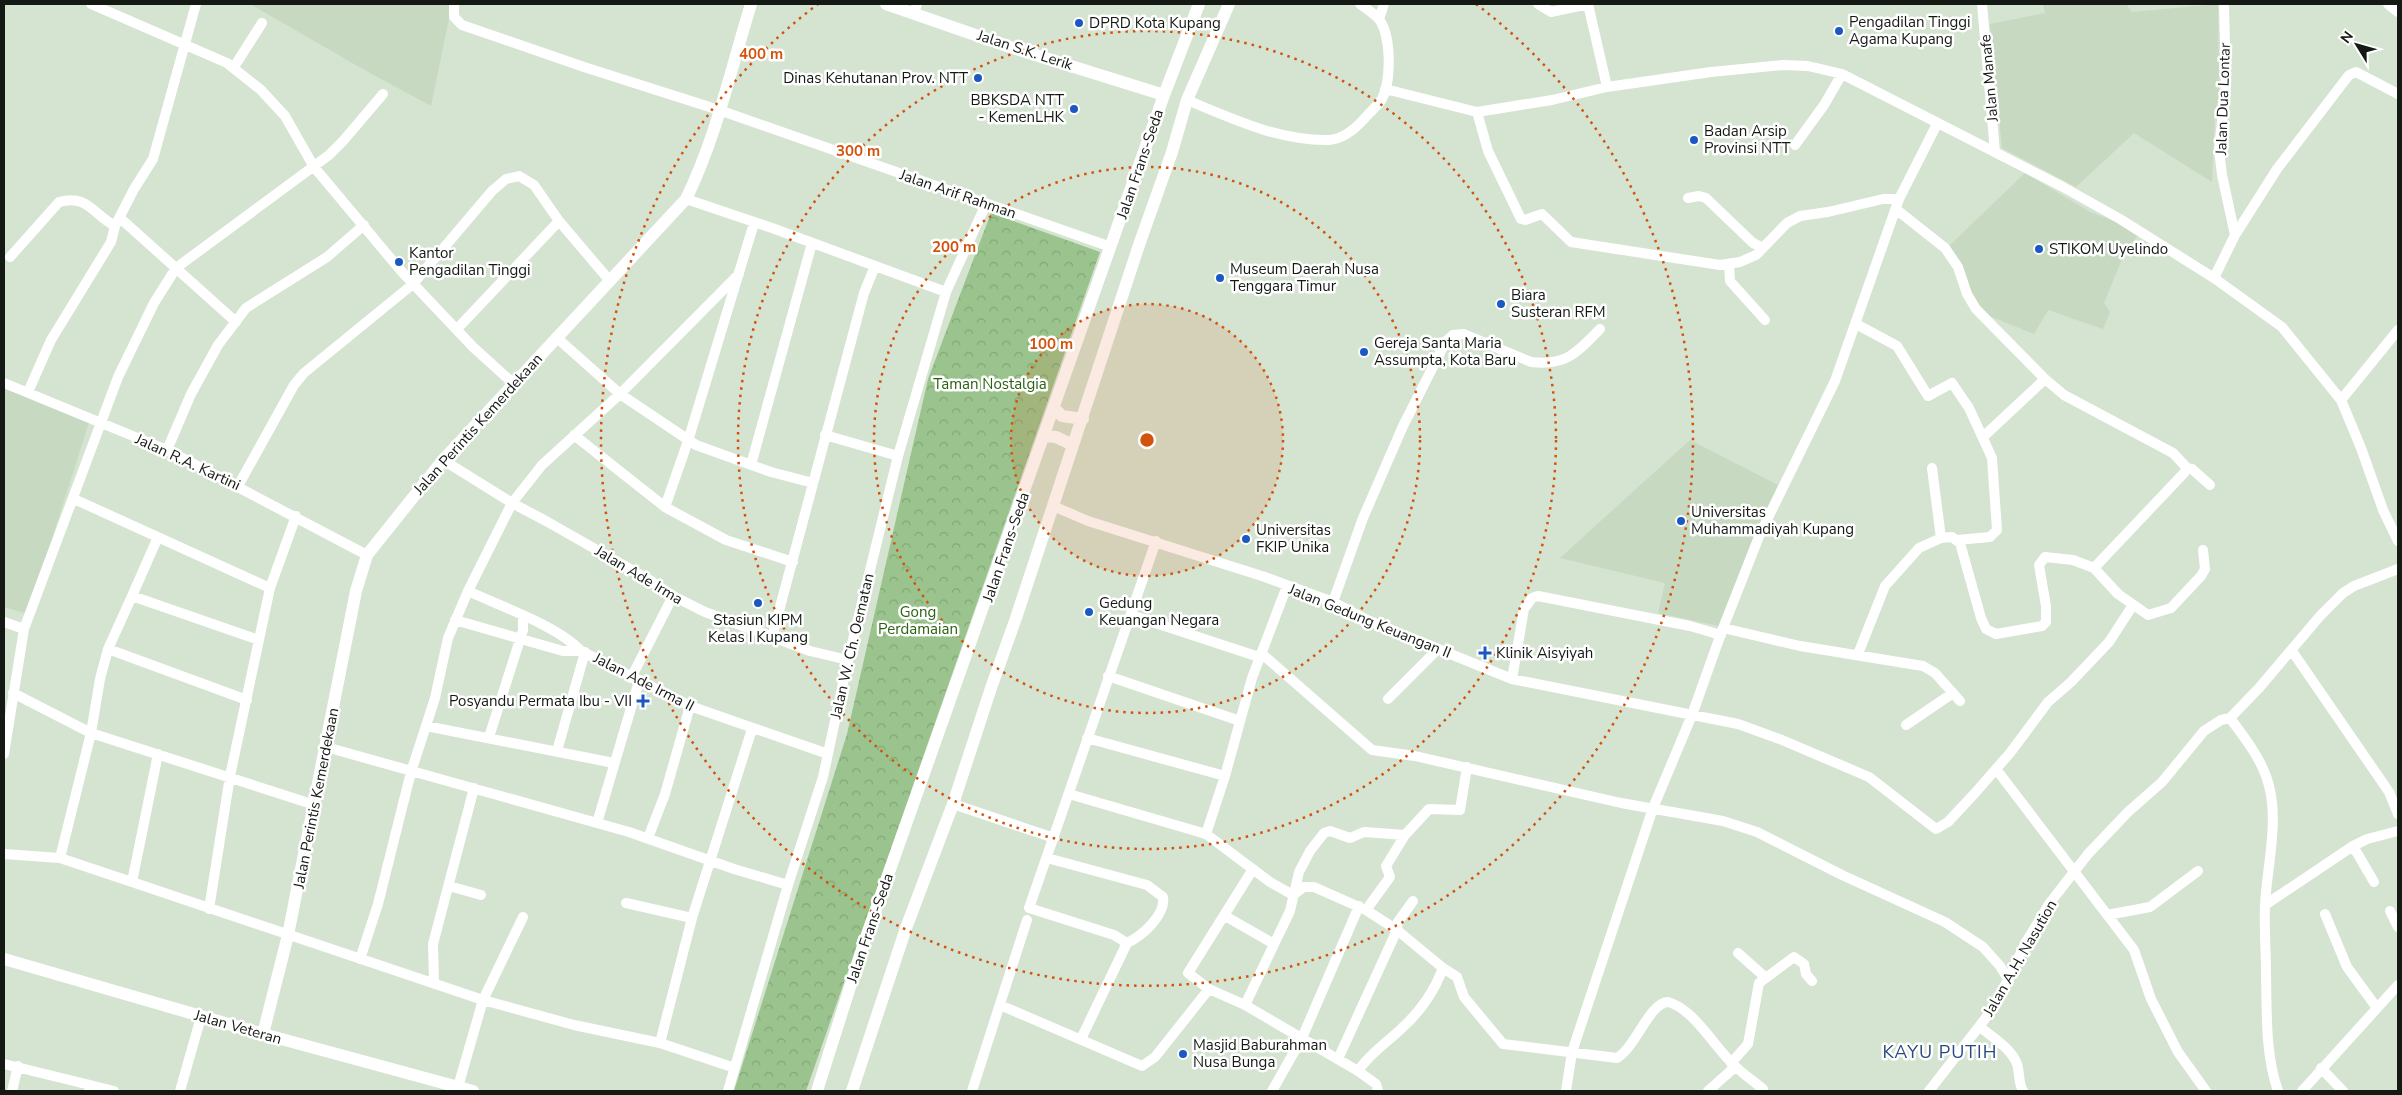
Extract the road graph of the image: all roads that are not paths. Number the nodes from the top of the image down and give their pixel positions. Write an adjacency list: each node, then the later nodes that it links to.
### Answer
1 (91, 4): 18 (street)
2 (196, 4): 18 (street)
3 (454, 4): 27 (street, Jalan Arif Rahman)
4 (751, 4): 27 (main road, Jalan Perintis Kemerdekaan)
5 (886, 4): 14 (main road, Jalan S.K. Lerik)
6 (1199, 4): 25 (main road, Jalan Frans-Seda)
7 (1229, 4): 26 (main road, Jalan Frans-Seda)
8 (1360, 4): 16 (street)
9 (1384, 4): 16 (street)
10 (1538, 4): 21 (street)
11 (1982, 4): 31 (street, Jalan Manafe)
12 (2224, 4): 42 (street, Jalan Dua Lontar)
13 (2388, 4): 15 (street)
14 (916, 9): 25 (main road, Jalan S.K. Lerik)
15 (2398, 12)
16 (1379, 19): 22 (street)
17 (262, 23): 19 (street)
18 (185, 45): 19 (street); 39 (street)
19 (234, 67): 32 (street)
20 (1842, 74): 21 (street); 29 (street); 30 (street)
21 (1606, 87): 28 (street)
22 (1386, 89): 26 (street); 28 (street)
23 (382, 94): 32 (street)
24 (2398, 94): 42 (street)
25 (1164, 95): 44 (main road, Jalan Frans-Seda)
26 (1187, 100): 69 (main road, Jalan Frans-Seda)
27 (720, 110): 34 (main road, Jalan Perintis Kemerdekaan); 36 (street, Jalan Arif Rahman)
28 (1477, 112): 47 (street)
29 (1937, 124): 31 (street); 35 (street)
30 (1795, 145)
31 (1995, 152): 51 (street)
32 (314, 167): 41 (street); 49 (street)
33 (1688, 198): 45 (street)
34 (686, 199): 40 (street); 52 (main road, Jalan Perintis Kemerdekaan)
35 (1899, 199): 37 (street); 45 (street)
36 (986, 204): 44 (street, Jalan Arif Rahman); 54 (street, Jalan W. Ch. Oematan)
37 (1897, 210): 57 (street); 62 (street)
38 (559, 221): 52 (street); 53 (street); 58 (street)
39 (118, 222): 46 (street); 49 (street); 65 (street)
40 (754, 222): 43 (street); 50 (street)
41 (364, 226): 53 (street); 56 (street)
42 (2235, 235): 51 (street)
43 (812, 243): 48 (street); 80 (street)
44 (1111, 246): 68 (main road, Jalan Frans-Seda)
45 (1763, 248): 47 (street)
46 (10, 258)
47 (1729, 264): 55 (street)
48 (875, 266): 54 (street); 72 (street)
49 (176, 268): 56 (street); 70 (street)
50 (740, 274): 66 (street); 75 (street)
51 (2214, 278): 67 (street)
52 (610, 281): 61 (main road, Jalan Perintis Kemerdekaan)
53 (413, 284): 58 (street); 85 (street)
54 (946, 292): 78 (street, Jalan W. Ch. Oematan)
55 (1765, 320)
56 (236, 322): 77 (street)
57 (1856, 324): 74 (street); 113 (street)
58 (457, 329): 64 (street)
59 (1600, 329): 106 (street)
60 (2398, 330): 67 (street)
61 (556, 337): 64 (main road, Jalan Perintis Kemerdekaan); 66 (street)
62 (2045, 379): 74 (street); 82 (street)
63 (4, 383): 65 (street, Jalan R.A. Kartini)
64 (514, 384): 79 (main road, Jalan Perintis Kemerdekaan)
65 (28, 392): 70 (street, Jalan R.A. Kartini)
66 (620, 394): 71 (street); 75 (street)
67 (2341, 400): 95 (street)
68 (1054, 408): 69 (main road); 73 (main road, Jalan Frans-Seda)
69 (1082, 419): 76 (main road, Jalan Frans-Seda)
70 (101, 422): 77 (street, Jalan R.A. Kartini); 86 (street)
71 (574, 435): 87 (street); 89 (street)
72 (825, 435): 78 (street); 83 (street)
73 (1044, 436): 76 (main road); 230 (main road, Jalan Frans-Seda)
74 (1983, 437): 93 (street)
75 (688, 441): 80 (street); 89 (street)
76 (1073, 445): 88 (main road, Jalan Frans-Seda)
77 (167, 450): 85 (street, Jalan R.A. Kartini)
78 (898, 456): 123 (street, Jalan W. Ch. Oematan)
79 (442, 460): 87 (street, Jalan Ade Irma); 97 (main road, Jalan Perintis Kemerdekaan)
80 (751, 465): 83 (street)
81 (1932, 468): 92 (street)
82 (2187, 468): 84 (street); 99 (street)
83 (814, 484): 98 (street)
84 (2210, 485)
85 (238, 486): 90 (street, Jalan R.A. Kartini)
86 (74, 499): 91 (street); 112 (street)
87 (512, 503): 103 (street); 105 (street, Jalan Ade Irma)
88 (1053, 506): 94 (street, Jalan Gedung Keuangan II); 154 (main road, Jalan Frans-Seda)
89 (665, 507): 98 (street)
90 (296, 516): 97 (street, Jalan R.A. Kartini); 102 (street)
91 (158, 537): 102 (street); 104 (street)
92 (1941, 538): 93 (street); 121 (street)
93 (1957, 540): 99 (street)
94 (1156, 541): 101 (street, Jalan Gedung Keuangan II); 108 (street)
95 (2398, 541)
96 (2203, 550): 107 (street)
97 (367, 555): 140 (main road, Jalan Perintis Kemerdekaan)
98 (793, 562): 114 (street)
99 (2094, 568): 107 (street)
100 (2398, 569): 120 (street)
101 (1287, 586): 106 (street, Jalan Gedung Keuangan II); 122 (street)
102 (270, 588): 116 (street)
103 (468, 591): 109 (street, Jalan Ade Irma II); 110 (street)
104 (132, 596): 116 (street); 117 (street)
105 (673, 596): 114 (street, Jalan Ade Irma); 125 (street)
106 (1333, 602): 118 (street, Jalan Gedung Keuangan II)
107 (2132, 605): 147 (street)
108 (1131, 615): 122 (street); 124 (street)
109 (523, 616): 115 (street); 119 (street, Jalan Ade Irma II)
110 (455, 620): 115 (street); 134 (street)
111 (4, 622): 112 (street)
112 (24, 630): 127 (street)
113 (1722, 631): 121 (street); 126 (street); 131 (street)
114 (772, 637): 123 (street, Jalan Ade Irma)
115 (520, 639): 119 (street); 138 (street)
116 (259, 640): 129 (street)
117 (108, 649): 129 (street); 137 (street)
118 (1438, 649): 126 (street, Jalan Gedung Keuangan II); 128 (street)
119 (583, 651): 125 (street, Jalan Ade Irma II); 141 (street)
120 (2292, 651): 132 (street); 156 (street)
121 (1858, 654): 135 (street)
122 (1260, 655): 133 (street); 146 (street)
123 (848, 660): 144 (street, Jalan W. Ch. Oematan)
124 (1108, 676): 133 (street); 139 (street)
125 (635, 679): 130 (street, Jalan Ade Irma II); 145 (street)
126 (1512, 679): 131 (street, Jalan Gedung Keuangan II)
127 (13, 694): 137 (street); 142 (street)
128 (1388, 699)
129 (247, 700): 149 (street)
130 (690, 706): 136 (street, Jalan Ade Irma II); 161 (street)
131 (1692, 715): 147 (street, Jalan Gedung Keuangan II); 155 (street)
132 (2230, 718): 169 (street, Jalan A.H. Nasution); 179 (street)
133 (1240, 721): 150 (street)
134 (426, 726): 138 (street); 148 (street)
135 (1906, 726)
136 (752, 729): 144 (street, Jalan Ade Irma II); 167 (street)
137 (91, 733): 143 (street); 165 (street)
138 (489, 737): 141 (street)
139 (1087, 738): 150 (street); 152 (street)
140 (326, 747): 148 (street); 153 (main road, Jalan Perintis Kemerdekaan)
141 (557, 751): 145 (street)
142 (4, 754)
143 (158, 754): 149 (street); 171 (street)
144 (828, 754): 173 (street, Jalan W. Ch. Oematan)
145 (614, 763): 157 (street)
146 (1467, 767): 155 (street); 160 (street)
147 (1996, 769): 169 (street)
148 (412, 772): 151 (street); 195 (street)
149 (230, 776): 153 (street); 181 (street)
150 (1225, 776): 159 (street)
151 (474, 788): 157 (street); 174 (street)
152 (1069, 794): 159 (street); 162 (street)
153 (315, 804): 191 (main road, Jalan Perintis Kemerdekaan)
154 (953, 804): 162 (street); 231 (main road, Jalan Frans-Seda)
155 (1653, 808): 199 (street); 214 (street)
156 (2398, 814)
157 (596, 823): 161 (street)
158 (2398, 831): 163 (street)
159 (1206, 834): 168 (street)
160 (1405, 836): 176 (street); 180 (street)
161 (648, 838): 167 (street)
162 (1054, 838): 166 (street)
163 (2353, 846): 172 (street); 179 (street)
164 (4, 854): 165 (street)
165 (60, 858): 171 (street)
166 (1047, 858): 192 (street); 192 (street)
167 (709, 860): 173 (street); 187 (street)
168 (1252, 869): 176 (street); 185 (street)
169 (2074, 871): 184 (street); 199 (street, Jalan A.H. Nasution)
170 (2198, 871): 184 (street)
171 (132, 882): 181 (street)
172 (2374, 882)
173 (788, 885): 219 (street, Jalan W. Ch. Oematan)
174 (449, 886): 175 (street); 201 (street)
175 (481, 895)
176 (1293, 895): 180 (street); 193 (street)
177 (1413, 901): 190 (street)
178 (626, 903): 187 (street)
179 (2265, 905): 240 (street)
180 (1363, 908): 190 (street); 211 (street)
181 (209, 909): 191 (street)
182 (2390, 912): 189 (street)
183 (2325, 914): 207 (street)
184 (2107, 915): 239 (street)
185 (1225, 916): 193 (street); 203 (street)
186 (524, 917): 204 (street)
187 (692, 918): 213 (street)
188 (1027, 920): 205 (street)
189 (2398, 927)
190 (1397, 930): 197 (street); 215 (street)
191 (288, 935): 195 (street); 210 (main road, Jalan Perintis Kemerdekaan)
192 (1127, 943): 212 (street)
193 (1274, 944): 206 (street)
194 (1738, 953): 198 (street)
195 (360, 959): 201 (street)
196 (4, 960): 208 (main road, Jalan Veteran)
197 (1443, 968): 214 (street); 221 (street)
198 (1766, 978): 200 (street); 217 (street)
199 (2008, 980): 209 (street, Jalan A.H. Nasution)
200 (1812, 981)
201 (434, 982): 204 (street)
202 (2398, 985): 207 (street)
203 (1209, 989): 206 (street); 212 (street)
204 (483, 1000): 213 (street); 222 (street)
205 (1000, 1005): 212 (street); 232 (street)
206 (1245, 1005): 211 (street)
207 (2377, 1008): 220 (street)
208 (201, 1017): 210 (main road, Jalan Veteran); 227 (street)
209 (1980, 1027): 237 (street, Jalan A.H. Nasution); 238 (street)
210 (263, 1034): 222 (main road, Jalan Veteran)
211 (1302, 1038): 215 (street); 233 (street)
212 (1081, 1039)
213 (660, 1043): 219 (street)
214 (1572, 1052): 217 (street); 235 (street)
215 (1338, 1059): 221 (street)
216 (4, 1064): 218 (street)
217 (1733, 1065): 224 (street); 236 (street)
218 (18, 1066): 223 (street); 225 (street)
219 (735, 1068): 229 (street, Jalan W. Ch. Oematan)
220 (2321, 1068): 241 (street); 242 (street)
221 (1358, 1071): 234 (street)
222 (458, 1087): 228 (main road, Jalan Veteran)
223 (90, 1088): 226 (street)
224 (1763, 1089)
225 (12, 1091)
226 (114, 1091)
227 (180, 1091)
228 (473, 1091)
229 (728, 1091)
230 (817, 1091)
231 (852, 1091)
232 (972, 1091)
233 (1272, 1091)
234 (1378, 1091)
235 (1566, 1091)
236 (1708, 1091)
237 (1929, 1091)
238 (2023, 1091)
239 (2206, 1091)
240 (2278, 1091)
241 (2302, 1091)
242 (2343, 1091)

